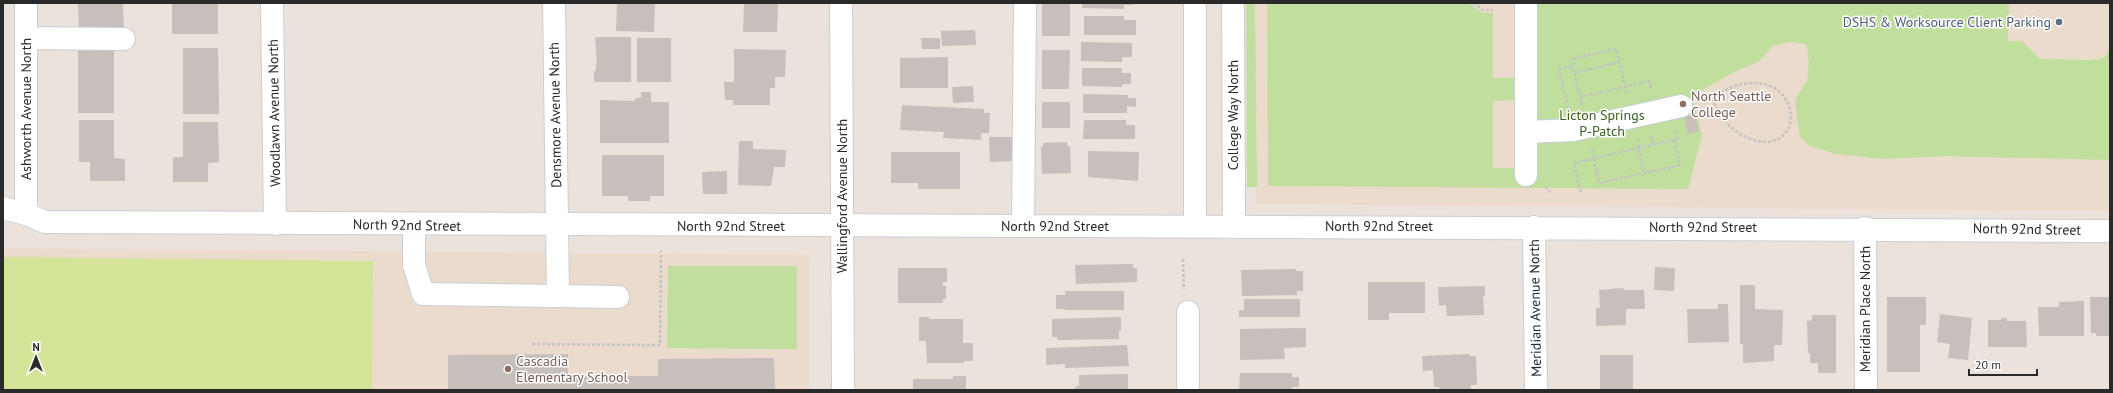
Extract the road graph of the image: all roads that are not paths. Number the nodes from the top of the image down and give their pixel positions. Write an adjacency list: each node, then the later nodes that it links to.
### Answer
1 (26, 3): 9 (street, Ashworth Avenue North)
2 (272, 3): 16 (street, Woodlawn Avenue North)
3 (554, 3): 22 (street, Densmore Avenue North)
4 (841, 3): 18 (street, Wallingford Avenue North)
5 (1025, 3): 19 (street)
6 (1194, 3): 20 (street)
7 (1233, 3): 21 (street, College Way North)
8 (1526, 3): 12 (street)
9 (26, 38): 10 (street); 15 (street, Ashworth Avenue North)
10 (124, 39)
11 (1681, 106): 12 (street)
12 (1526, 132): 13 (street)
13 (1526, 175)
14 (3, 208): 15 (street, North 92nd Street)
15 (26, 214): 16 (street, North 92nd Street)
16 (275, 224): 17 (street, North 92nd Street)
17 (414, 225): 22 (street, North 92nd Street); 26 (street)
18 (843, 225): 19 (street, North 92nd Street); 22 (street, North 92nd Street); 29 (street, Wallingford Avenue North)
19 (1023, 225): 20 (street, North 92nd Street)
20 (1195, 226): 21 (street, North 92nd Street)
21 (1234, 226): 23 (street, North 92nd Street)
22 (556, 227): 26 (street, Densmore Avenue North)
23 (1534, 227): 24 (street, North 92nd Street); 31 (street, Meridian Avenue North)
24 (1865, 228): 25 (street, North 92nd Street); 32 (street, Meridian Place North)
25 (2110, 230)
26 (558, 296): 27 (street)
27 (618, 297)
28 (1186, 301): 30 (street)
29 (843, 390)
30 (1188, 390)
31 (1536, 390)
32 (1866, 390)

